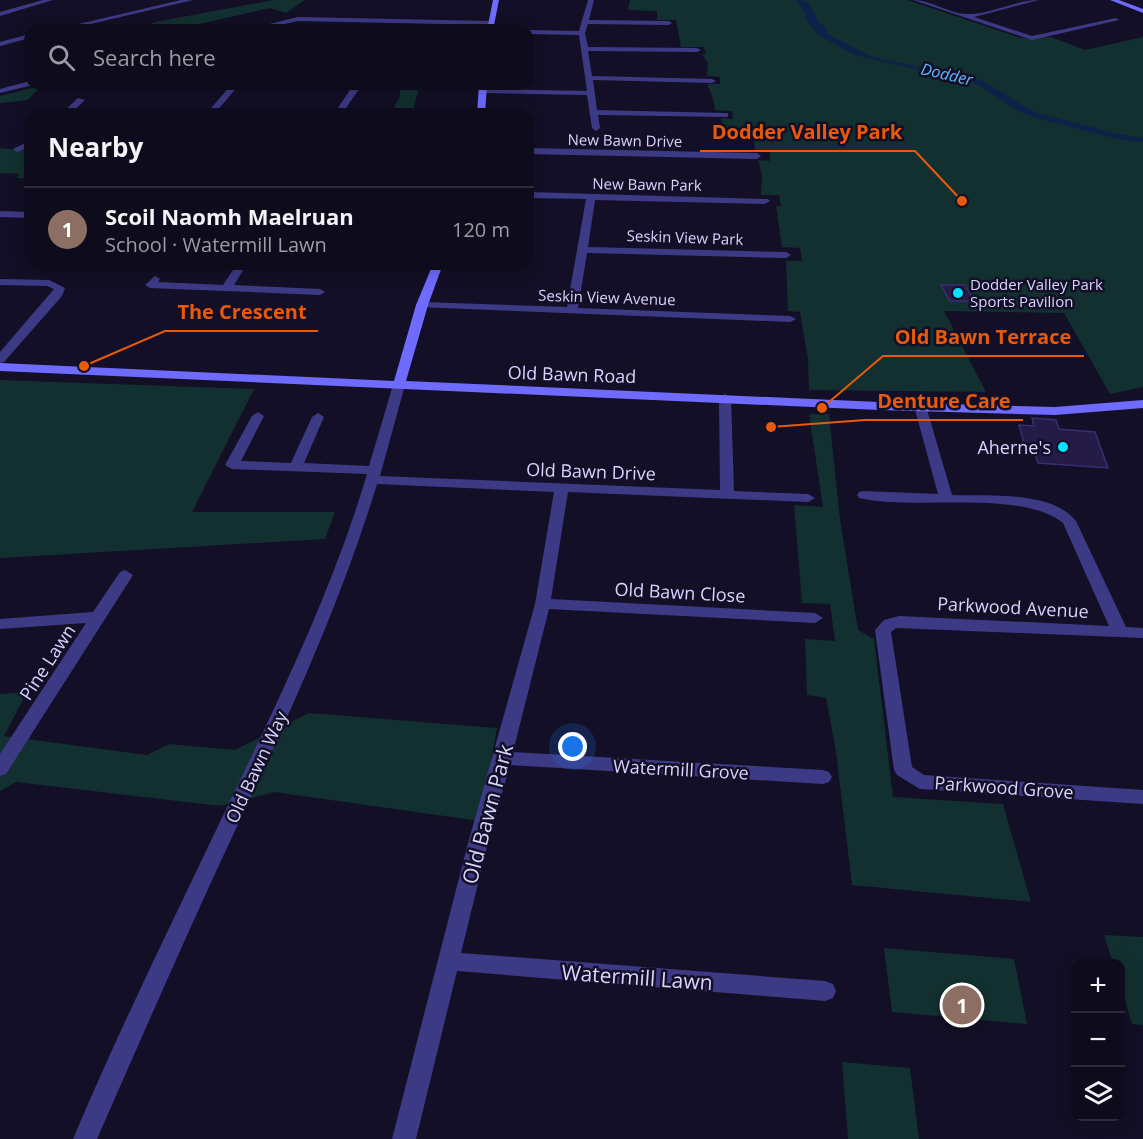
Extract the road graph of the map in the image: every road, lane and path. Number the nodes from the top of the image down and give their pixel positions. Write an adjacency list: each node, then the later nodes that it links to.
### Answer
1 (50, 0): 11 (street)
2 (151, 0): 9 (street)
3 (190, 0): 9 (street)
4 (496, 0): 21 (main road)
5 (591, 0): 15 (street)
6 (916, 0): 12 (street)
7 (1036, 0): 12 (street)
8 (1113, 0): 10 (main road)
9 (162, 5): 17 (street)
10 (1143, 11)
11 (0, 15)
12 (965, 17): 13 (street)
13 (1116, 20)
14 (395, 21): 18 (street); 19 (street); 20 (street)
15 (584, 22): 16 (street); 23 (street)
16 (669, 23)
17 (81, 24)
18 (275, 24)
19 (393, 24)
20 (443, 24)
21 (492, 24)
22 (534, 32): 23 (street)
23 (582, 33): 26 (street)
24 (24, 38): 25 (street)
25 (0, 44)
26 (585, 49): 27 (street); 28 (street)
27 (697, 51)
28 (590, 78): 29 (street); 36 (street)
29 (712, 81)
30 (24, 85): 35 (street)
31 (231, 90): 39 (street)
32 (354, 90): 40 (street)
33 (483, 90): 41 (main road)
34 (526, 90): 36 (street)
35 (0, 91)
36 (590, 93): 42 (street)
37 (81, 100): 38 (street)
38 (72, 108)
39 (215, 108)
40 (342, 108)
41 (481, 108)
42 (595, 112): 43 (street); 44 (street)
43 (725, 115)
44 (596, 128)
45 (24, 146): 46 (street)
46 (17, 149)
47 (534, 151): 48 (street, New Bawn Drive)
48 (757, 156)
49 (534, 195): 50 (street, New Bawn Park)
50 (591, 198): 51 (street, New Bawn Park); 54 (street)
51 (765, 201)
52 (0, 214): 53 (street)
53 (24, 214)
54 (582, 250): 55 (street, Seskin View Park); 63 (street)
55 (786, 255)
56 (238, 270): 60 (street)
57 (436, 270): 62 (main road)
58 (155, 279): 60 (street)
59 (0, 282): 65 (street)
60 (226, 289): 61 (street)
61 (320, 292)
62 (422, 305): 63 (street, Seskin View Avenue); 67 (main road)
63 (572, 311): 64 (street, Seskin View Avenue)
64 (790, 320)
65 (0, 359)
66 (0, 367): 67 (main road, Old Bawn Road)
67 (399, 385): 68 (main road, Old Bawn Road); 74 (street, Old Bawn Way)
68 (724, 398): 70 (main road, Old Bawn Road); 76 (street)
69 (1143, 404): 70 (main road, Old Bawn Road)
70 (920, 406): 78 (street)
71 (258, 416): 73 (street, Old Bawn Drive)
72 (318, 417): 73 (street)
73 (296, 468): 74 (street, Old Bawn Drive)
74 (374, 475): 75 (street, Old Bawn Drive); 94 (street, Old Bawn Way)
75 (562, 488): 76 (street, Old Bawn Drive); 81 (street, Old Bawn Park)
76 (728, 495): 79 (street, Old Bawn Drive)
77 (864, 495): 78 (street)
78 (946, 497): 86 (street)
79 (808, 498)
80 (125, 575): 82 (street, Pine Lawn)
81 (543, 604): 83 (street, Old Bawn Close); 88 (street, Old Bawn Park)
82 (99, 617): 84 (street); 89 (street, Pine Lawn)
83 (815, 618)
84 (0, 624)
85 (883, 630): 86 (street, Parkwood Avenue); 91 (street, Parkwood Grove)
86 (1120, 632): 87 (street, Parkwood Avenue)
87 (1143, 633)
88 (503, 758): 90 (street, Watermill Grove); 92 (street, Old Bawn Park)
89 (0, 769)
90 (823, 777)
91 (1143, 796)
92 (449, 961): 93 (street, Watermill Lawn); 95 (street, Old Bawn Park)
93 (825, 991)
94 (85, 1139)
95 (404, 1139)

